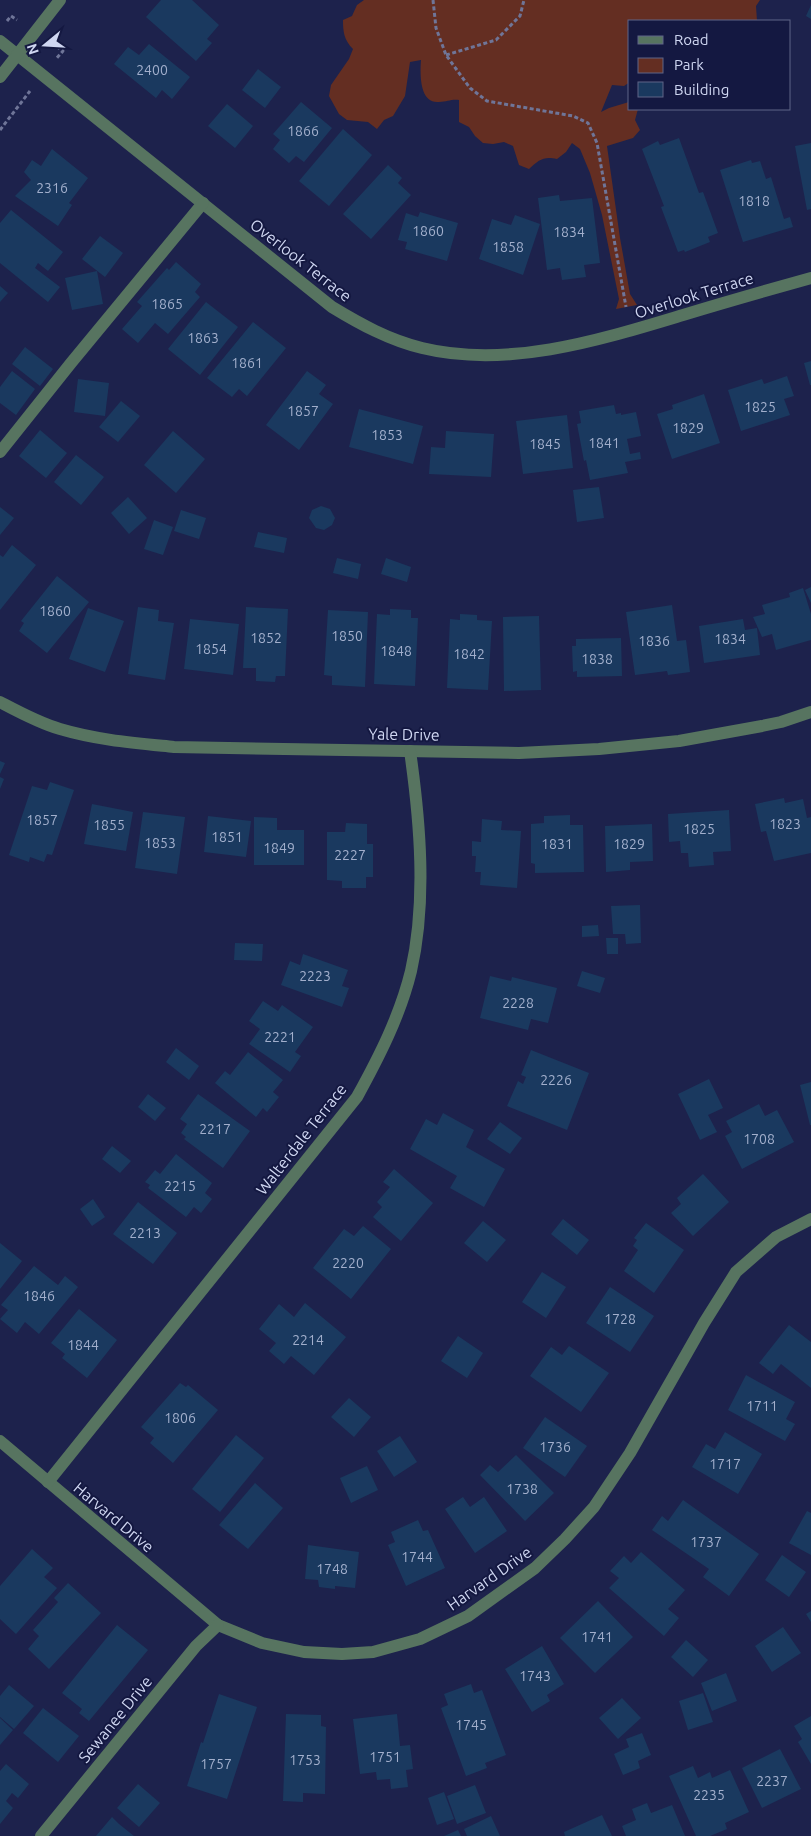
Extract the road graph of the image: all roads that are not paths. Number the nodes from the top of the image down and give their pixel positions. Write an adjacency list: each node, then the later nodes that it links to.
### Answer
1 (60, 0): 3 (street)
2 (0, 41): 3 (street, Overlook Terrace)
3 (17, 55): 4 (street); 5 (street, Overlook Terrace)
4 (0, 76)
5 (203, 203): 6 (street, Overlook Terrace); 7 (street)
6 (811, 278)
7 (0, 452)
8 (0, 702): 10 (street, Yale Drive)
9 (811, 712): 10 (street, Yale Drive)
10 (410, 751): 13 (street, Walterdale Terrace)
11 (811, 1219): 14 (street, Harvard Drive)
12 (0, 1441): 13 (street, Harvard Drive)
13 (48, 1482): 14 (street, Harvard Drive)
14 (218, 1625): 15 (street, Sewanee Drive)
15 (41, 1836)

